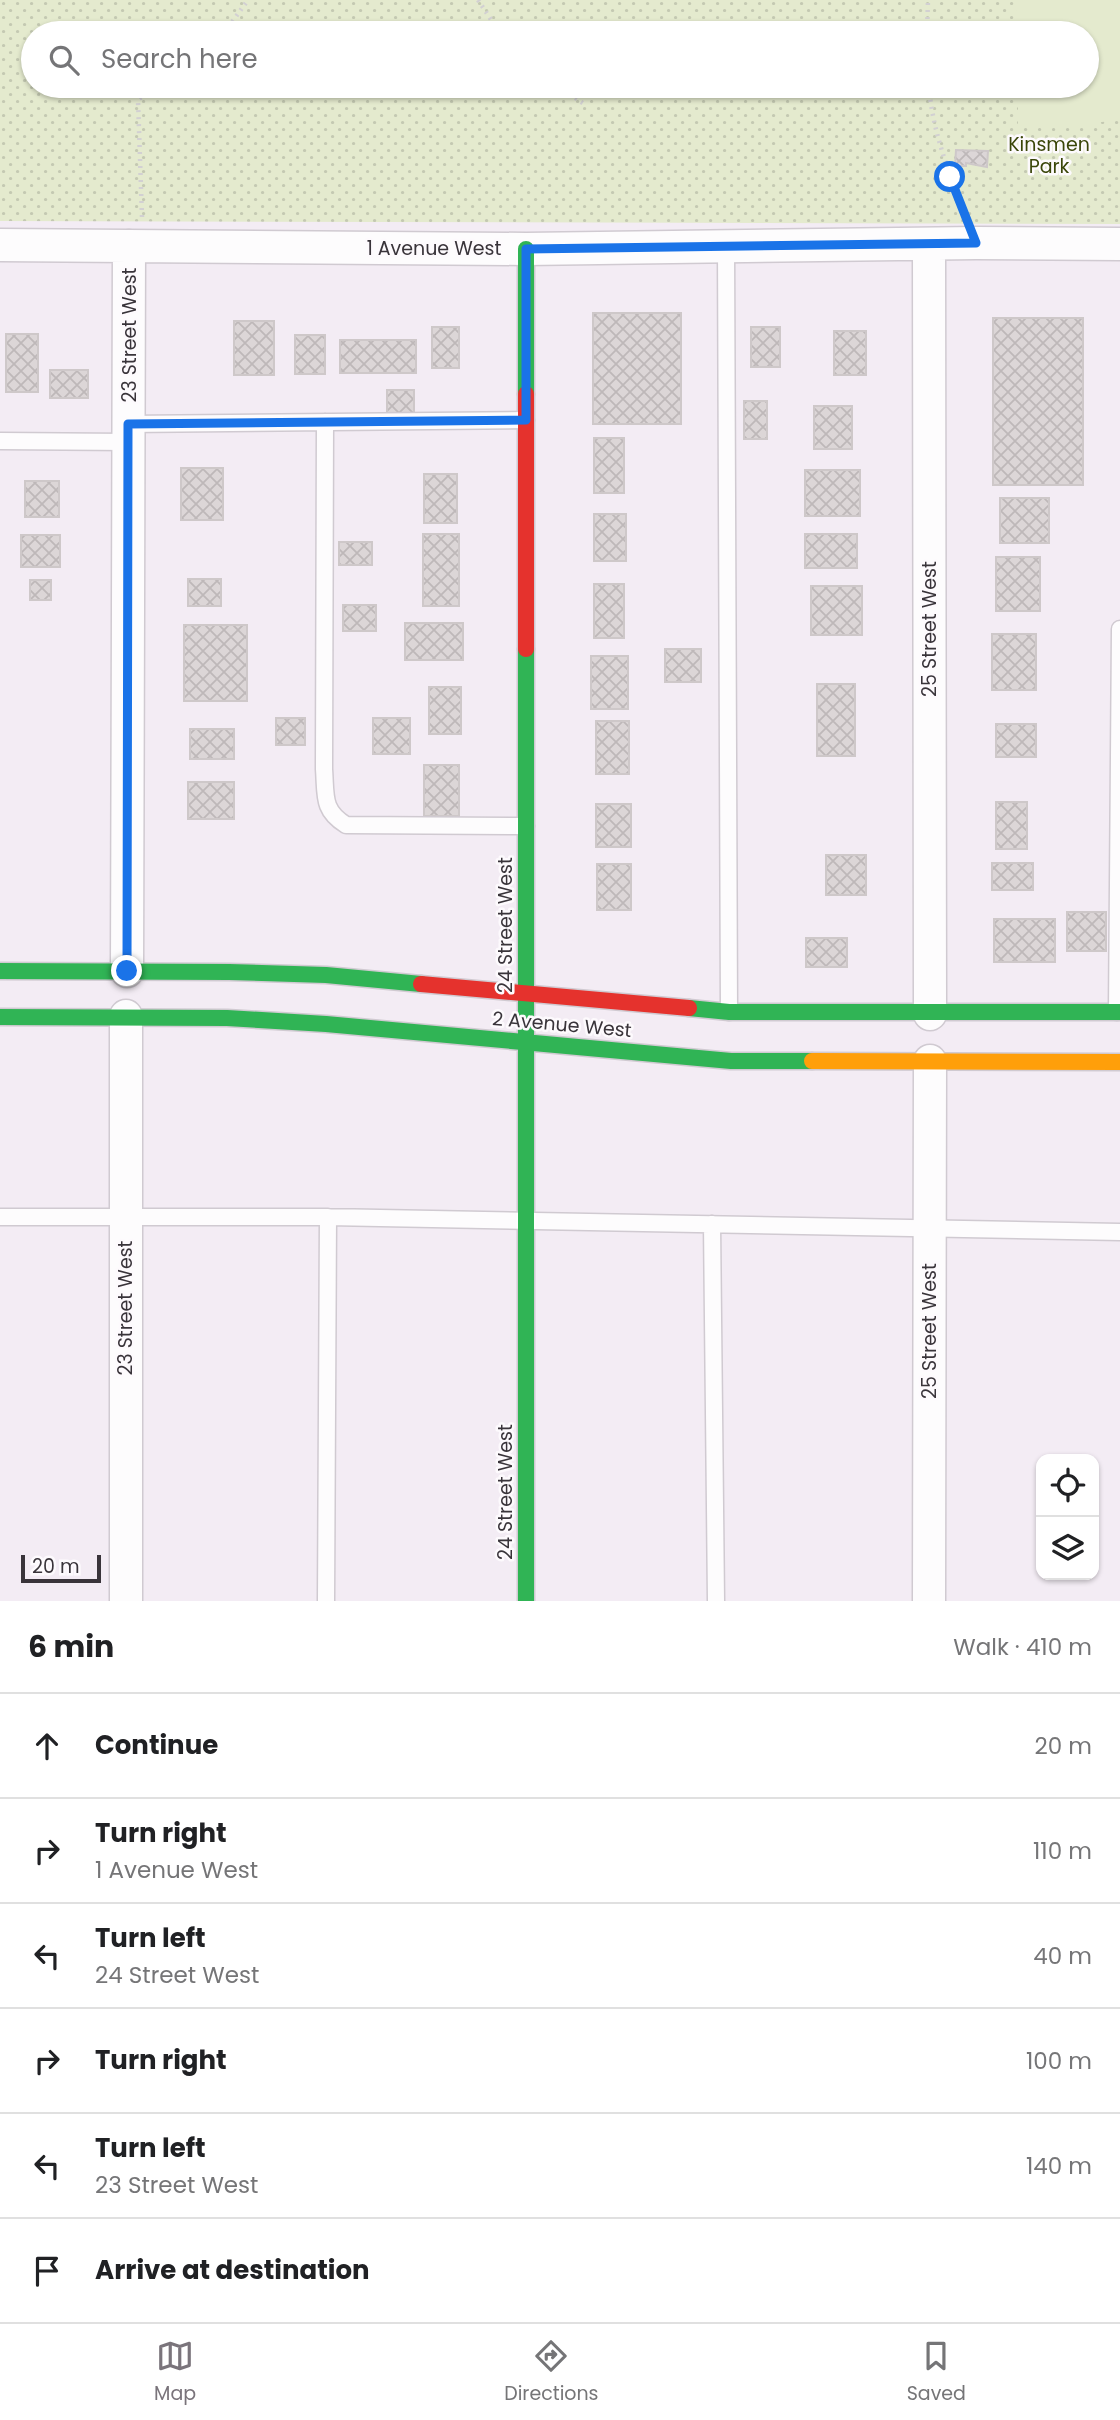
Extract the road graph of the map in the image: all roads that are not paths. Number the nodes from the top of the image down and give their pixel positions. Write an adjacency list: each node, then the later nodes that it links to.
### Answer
1 (929, 244): 2 (street, 1 Avenue West); 5 (street, 1 Avenue West); 18 (street, 25 Street West)
2 (1120, 244)
3 (0, 245): 4 (street, 1 Avenue West)
4 (136, 246): 6 (street, 1 Avenue West); 9 (street, 23 Street West)
5 (726, 246): 6 (street, 1 Avenue West); 16 (lane)
6 (526, 249): 7 (main road, 24 Street West)
7 (526, 420): 8 (lane); 12 (main road, 24 Street West)
8 (326, 422): 9 (lane); 12 (lane)
9 (128, 433): 10 (lane); 14 (street, 23 Street West)
10 (0, 440)
11 (1120, 629): 17 (lane)
12 (526, 826): 15 (main road, 24 Street West)
13 (0, 971): 14 (main road, 2 Avenue West)
14 (127, 971): 15 (main road, 2 Avenue West)
15 (526, 994): 16 (main road, 2 Avenue West); 21 (main road, 24 Street West)
16 (729, 1012): 18 (main road, 2 Avenue West)
17 (1118, 1012): 18 (main road, 2 Avenue West)
18 (930, 1014)
19 (126, 1016): 20 (main road, 2 Avenue West); 21 (main road, 2 Avenue West); 25 (street, 23 Street West)
20 (0, 1017)
21 (526, 1041): 22 (main road, 2 Avenue West); 27 (main road, 24 Street West)
22 (930, 1061): 23 (main road, 2 Avenue West); 29 (street, 25 Street West)
23 (1120, 1062)
24 (0, 1217): 25 (lane)
25 (124, 1217): 26 (lane); 31 (street, 23 Street West)
26 (328, 1217): 27 (lane); 32 (lane)
27 (526, 1222): 28 (lane); 33 (main road, 24 Street West)
28 (712, 1224): 29 (lane); 34 (lane)
29 (929, 1230): 30 (lane); 35 (street, 25 Street West)
30 (1120, 1232)
31 (126, 1601)
32 (326, 1601)
33 (526, 1601)
34 (716, 1601)
35 (929, 1601)

